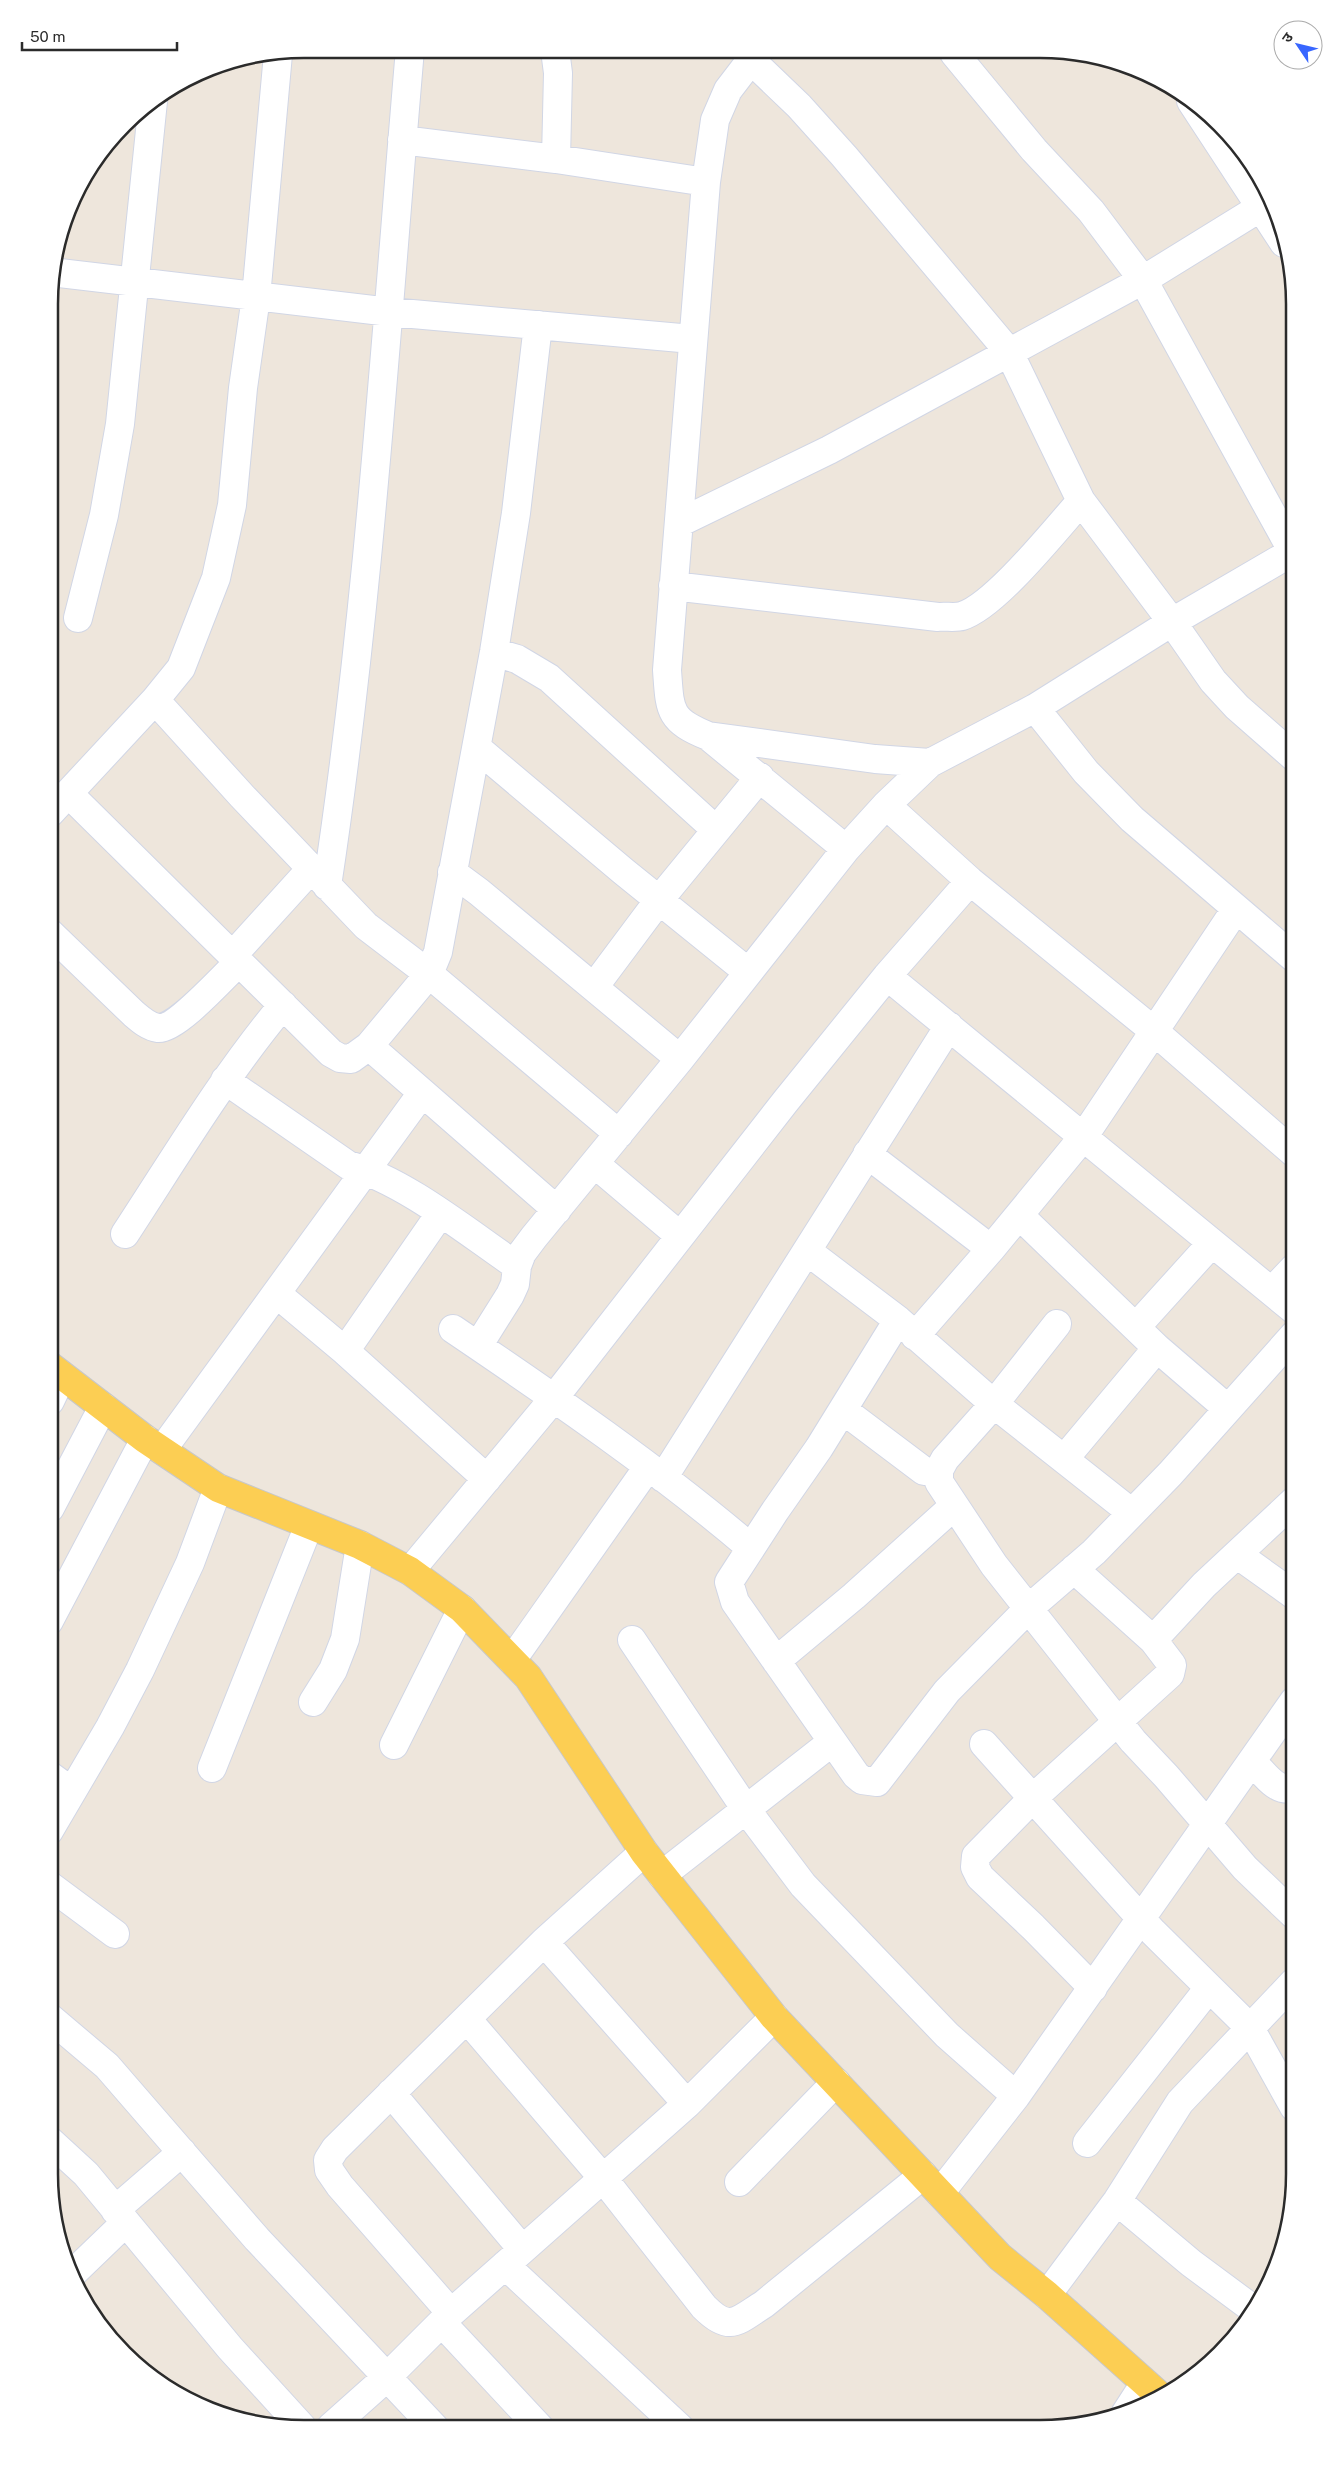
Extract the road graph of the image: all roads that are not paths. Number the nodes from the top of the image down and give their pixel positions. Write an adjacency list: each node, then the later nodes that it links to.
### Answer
1 (409, 58): 9 (street)
2 (556, 58): 10 (street)
3 (748, 58): 11 (street)
4 (751, 58): 21 (street)
5 (958, 58): 15 (street)
6 (278, 59): 17 (street)
7 (153, 109): 16 (street)
8 (1206, 122): 12 (street)
9 (402, 140): 10 (street); 18 (street)
10 (556, 159): 11 (street)
11 (706, 182): 20 (street)
12 (1262, 199)
13 (1265, 205): 15 (street)
14 (60, 273): 16 (street)
15 (1143, 280): 21 (street); 24 (street)
16 (133, 282): 17 (street); 27 (street)
17 (256, 297): 18 (street); 30 (street)
18 (390, 312): 19 (street); 43 (street)
19 (538, 325): 20 (street); 29 (street)
20 (692, 339): 23 (street)
21 (1009, 352): 22 (street); 23 (street)
22 (1081, 501): 26 (street); 28 (street)
23 (679, 523): 26 (street)
24 (1286, 539)
25 (1286, 556): 28 (street)
26 (673, 586): 32 (street)
27 (78, 618)
28 (1172, 622): 31 (street); 34 (street)
29 (494, 652): 33 (street); 40 (street)
30 (155, 700): 37 (street); 43 (street)
31 (1035, 708): 35 (street); 46 (street)
32 (708, 736): 35 (street); 36 (street)
33 (477, 748): 42 (street); 45 (street)
34 (1286, 750)
35 (930, 763): 38 (street)
36 (760, 777): 40 (street); 41 (street)
37 (69, 794): 39 (street); 49 (street)
38 (886, 805): 41 (street); 44 (street)
39 (57, 806)
40 (715, 829): 45 (street)
41 (846, 849): 50 (street)
42 (452, 872): 51 (street); 53 (street)
43 (319, 878): 49 (street); 51 (street)
44 (970, 881): 52 (street); 56 (street)
45 (659, 900): 50 (street); 53 (street)
46 (1236, 909): 48 (street); 56 (street)
47 (57, 940): 49 (street)
48 (1286, 951)
49 (236, 958): 54 (street)
50 (748, 972): 58 (street)
51 (429, 974): 57 (street); 61 (street)
52 (887, 976): 55 (street); 71 (street)
53 (594, 987): 58 (street)
54 (283, 1006): 57 (street); 59 (street)
55 (949, 1026): 62 (street); 64 (street)
56 (1154, 1031): 62 (street); 63 (street)
57 (369, 1046): 60 (street)
58 (680, 1059): 61 (street)
59 (225, 1080): 66 (street); 70 (street)
60 (422, 1092): 66 (street); 67 (street)
61 (619, 1134): 65 (street)
62 (1084, 1136): 69 (street); 72 (street)
63 (1286, 1146)
64 (868, 1154): 73 (street); 74 (street)
65 (595, 1164): 67 (street); 71 (street)
66 (366, 1170): 68 (street); 78 (street)
67 (557, 1210): 75 (street)
68 (440, 1214): 75 (street); 87 (street)
69 (1019, 1215): 73 (street); 81 (street)
70 (125, 1234)
71 (680, 1236): 89 (street)
72 (1212, 1243): 77 (street); 81 (street)
73 (991, 1249): 82 (street)
74 (807, 1251): 82 (street); 97 (street)
75 (517, 1266): 85 (street)
76 (1286, 1276): 77 (street)
77 (1272, 1291): 79 (street)
78 (277, 1294): 87 (street); 94 (street)
79 (1286, 1303)
80 (1057, 1324): 90 (street)
81 (1136, 1327): 86 (street)
82 (907, 1328): 90 (street); 93 (street)
83 (453, 1329): 85 (street)
84 (1286, 1344): 92 (street)
85 (478, 1346): 89 (street)
86 (1157, 1348): 92 (street); 95 (street)
87 (345, 1351): 98 (street)
88 (57, 1372): 91 (main road)
89 (554, 1398): 97 (street); 98 (street)
90 (994, 1404): 95 (street); 101 (street)
91 (103, 1407): 94 (main road); 100 (street)
92 (1228, 1409): 103 (street)
93 (843, 1410): 96 (street); 106 (street)
94 (154, 1445): 99 (main road); 111 (street)
95 (1065, 1458): 103 (street)
96 (924, 1471)
97 (655, 1472): 106 (street); 116 (street)
98 (487, 1479): 109 (street)
99 (218, 1488): 104 (main road); 128 (street)
100 (57, 1495)
101 (954, 1506): 113 (street); 117 (street)
102 (1286, 1509): 107 (street)
103 (1132, 1513): 108 (street)
104 (309, 1526): 105 (main road); 125 (street)
105 (360, 1545): 109 (main road); 118 (street)
106 (751, 1548): 117 (street)
107 (1238, 1555): 110 (street); 115 (street)
108 (1074, 1569): 113 (street); 115 (street)
109 (410, 1571): 112 (main road)
110 (1286, 1589)
111 (57, 1608)
112 (462, 1609): 116 (main road); 123 (street)
113 (1028, 1609): 120 (street); 121 (street)
114 (632, 1640): 130 (street)
115 (1153, 1640): 120 (street)
116 (512, 1660): 133 (main road)
117 (776, 1661): 121 (street)
118 (313, 1702)
119 (1286, 1712): 124 (street)
120 (1118, 1722): 129 (street); 132 (street)
121 (832, 1742): 130 (street)
122 (984, 1744): 129 (street)
123 (394, 1745)
124 (1252, 1761): 127 (street); 132 (street)
125 (212, 1768)
126 (57, 1781): 128 (street)
127 (1286, 1790)
128 (71, 1791): 131 (street)
129 (1034, 1798): 137 (street); 140 (street)
130 (745, 1808): 134 (street); 150 (street)
131 (57, 1817)
132 (1206, 1823): 136 (street); 137 (street)
133 (644, 1852): 134 (main road); 139 (street)
134 (662, 1874): 143 (main road)
135 (57, 1891): 138 (street)
136 (1286, 1906)
137 (1142, 1918): 140 (street); 141 (street)
138 (115, 1934)
139 (544, 1942): 144 (street); 151 (street)
140 (1093, 1988): 150 (street)
141 (1209, 1988): 146 (street); 152 (street)
142 (1286, 1990): 146 (street)
143 (774, 2017): 147 (main road); 151 (street)
144 (467, 2018): 148 (street); 155 (street)
145 (57, 2024): 154 (street)
146 (1250, 2028): 149 (street); 158 (street)
147 (836, 2082): 156 (street); 157 (main road)
148 (391, 2093): 160 (street); 164 (street)
149 (1286, 2093)
150 (1016, 2096): 157 (street)
151 (687, 2104): 155 (street)
152 (1087, 2143)
153 (57, 2147): 159 (street)
154 (182, 2152): 159 (street); 165 (street)
155 (602, 2178): 157 (street); 160 (street)
156 (738, 2182)
157 (931, 2184): 162 (main road)
158 (1117, 2201): 162 (street); 163 (street)
159 (120, 2216): 161 (street); 168 (street)
160 (513, 2257): 164 (street); 172 (street)
161 (76, 2269)
162 (1047, 2295): 166 (main road)
163 (1248, 2305)
164 (447, 2318): 165 (street); 171 (street)
165 (386, 2378): 169 (street); 170 (street)
166 (1152, 2389): 167 (street)
167 (1142, 2398)
168 (296, 2420)
169 (340, 2420)
170 (427, 2420)
171 (533, 2420)
172 (672, 2420)

